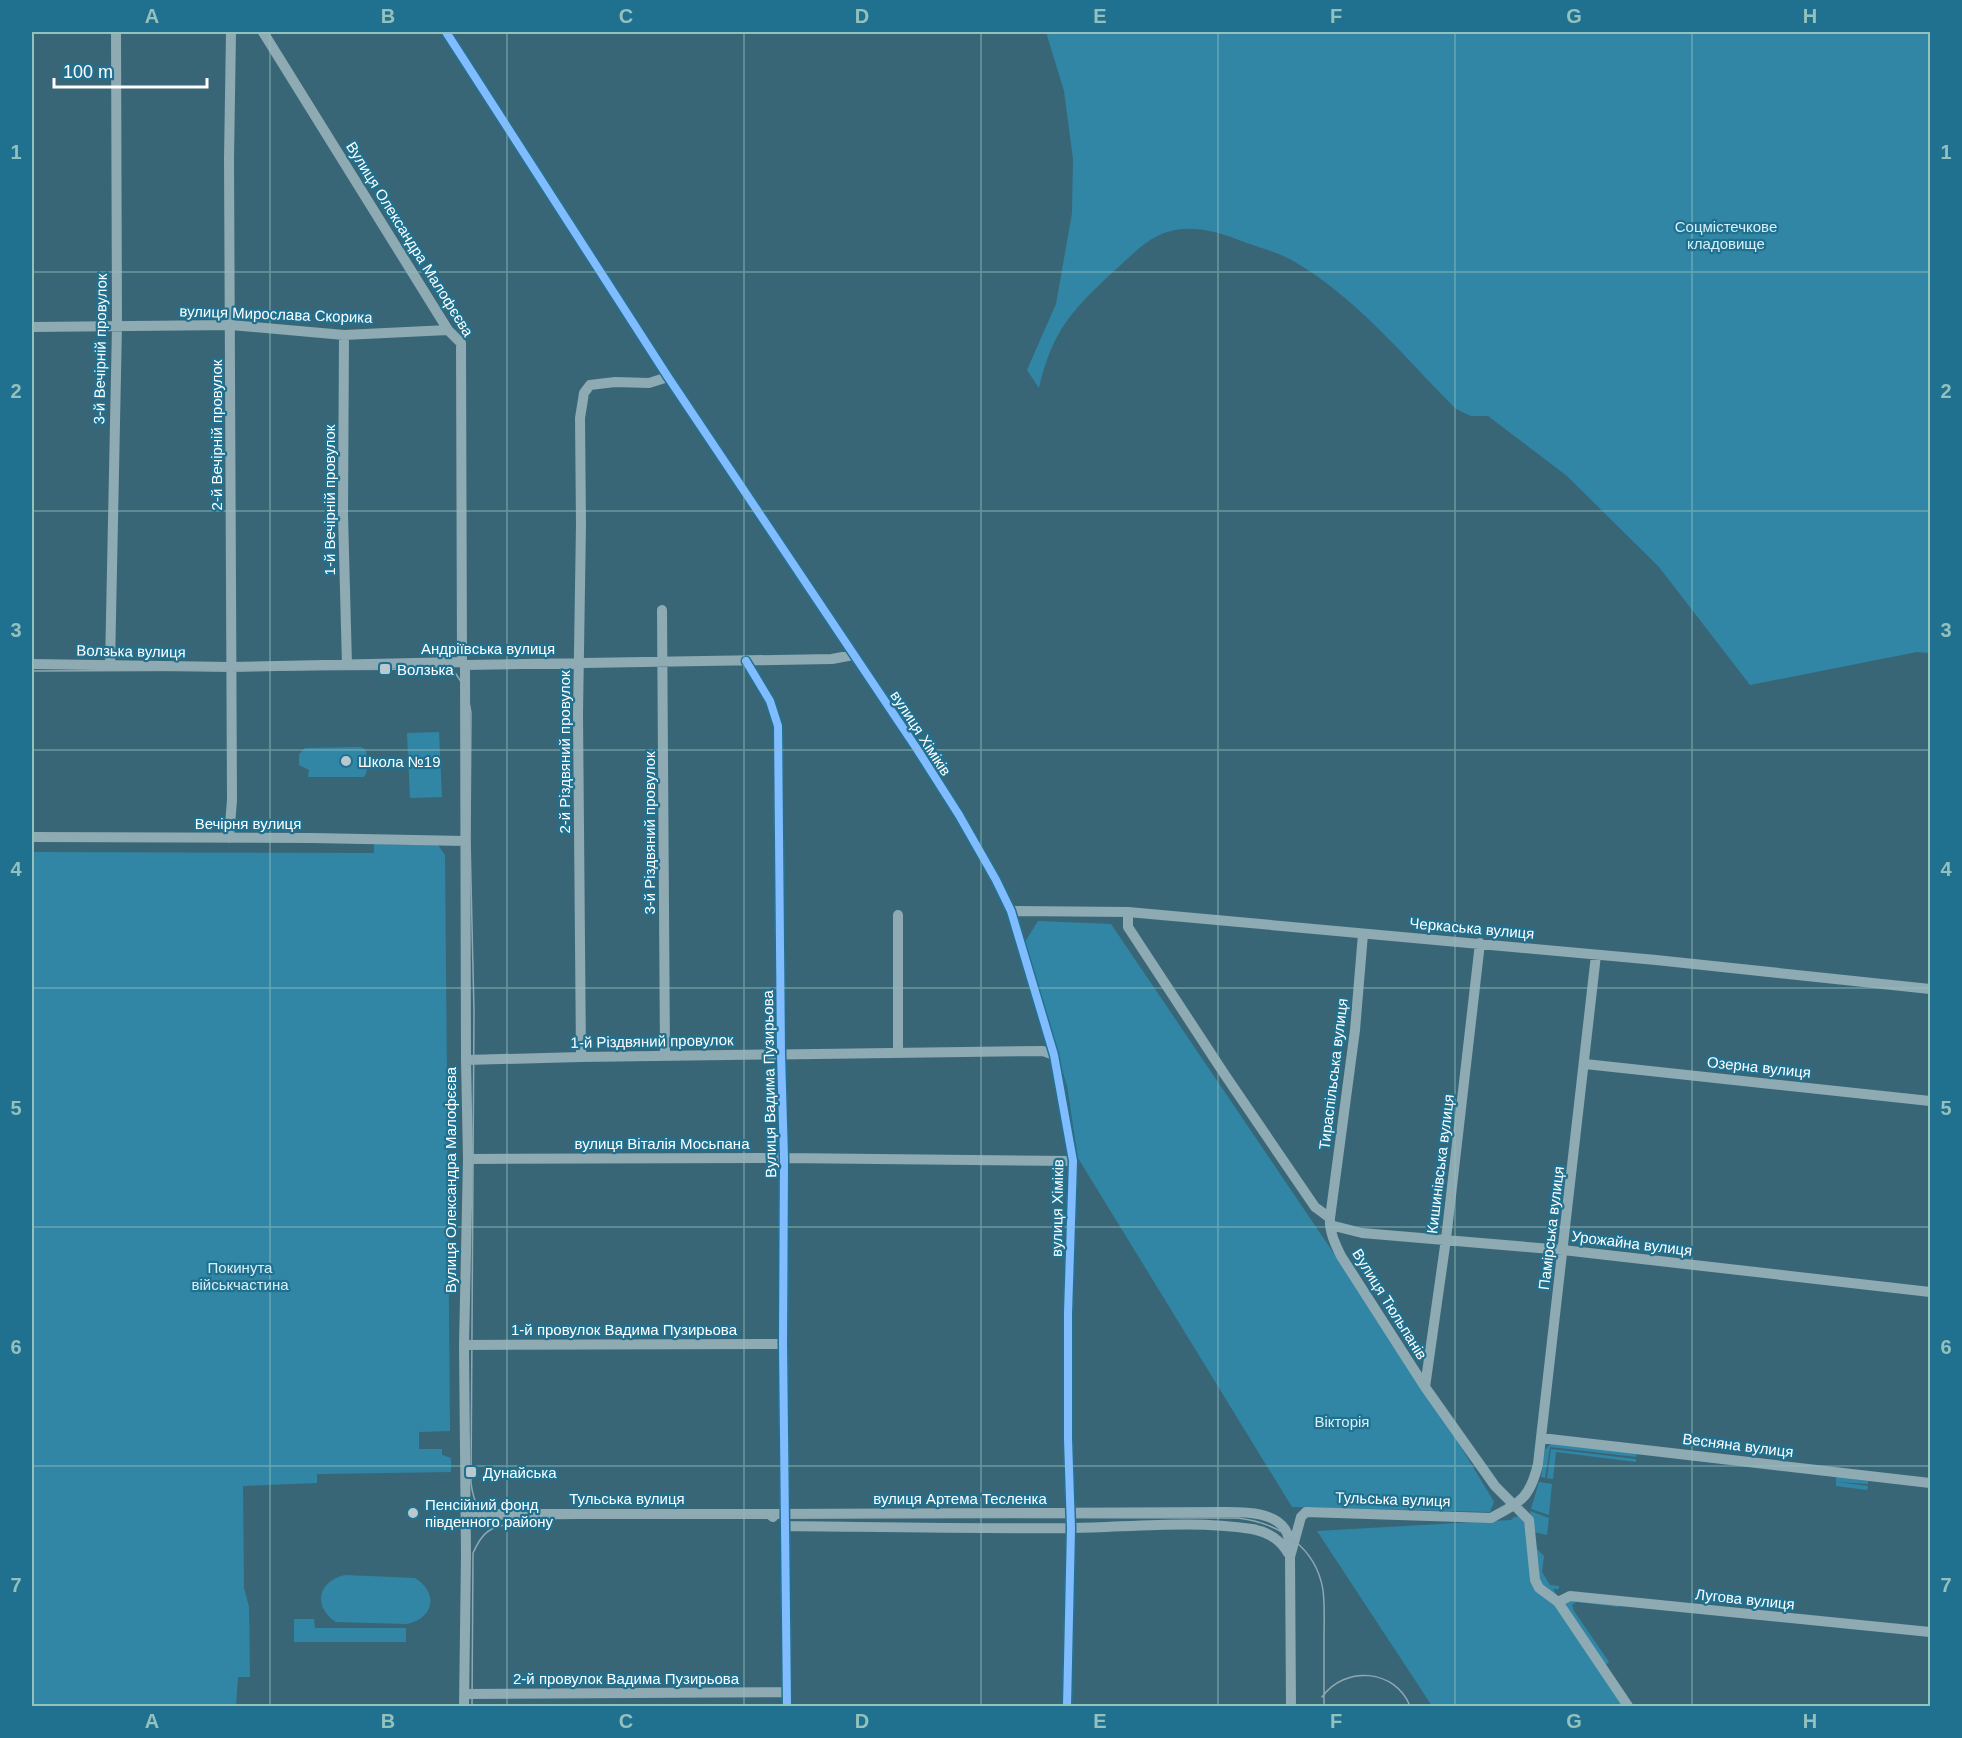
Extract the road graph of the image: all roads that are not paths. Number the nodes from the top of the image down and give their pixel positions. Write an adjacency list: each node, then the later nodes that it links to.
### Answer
1 (116, 32): 6 (street, 3-й Вечірній провулок)
2 (231, 32): 5 (street, 2-й Вечірній провулок)
3 (263, 32): 8 (street, Вулиця Олександра Малофєєва)
4 (446, 32): 10 (street, вулиця Хіміків)
5 (231, 325): 6 (street, вулиця Мирослава Скорика); 9 (street, вулиця Мирослава Скорика); 20 (street, 2-й Вечірній провулок)
6 (117, 326): 7 (street, вулиця Мирослава Скорика); 19 (street, 3-й Вечірній провулок)
7 (32, 327)
8 (448, 330): 9 (street, вулиця Мирослава Скорика); 16 (street, Вулиця Олександра Малофєєва)
9 (344, 334): 18 (street, 1-й Вечірній провулок)
10 (668, 377): 12 (street, вулиця Хіміків); 14 (street, 2-й Різдвяний провулок)
11 (662, 610): 15 (street, 3-й Різдвяний провулок)
12 (853, 655): 13 (street, Андріївська вулиця); 24 (street, вулиця Хіміків)
13 (746, 661): 15 (street, Андріївська вулиця); 32 (street, Вулиця Вадима Пузирьова)
14 (580, 662): 15 (street, Андріївська вулиця); 16 (street, Андріївська вулиця); 35 (street, 2-й Різдвяний провулок)
15 (663, 662): 34 (street, 3-й Різдвяний провулок)
16 (464, 663): 18 (street, Андріївська вулиця); 23 (street, Вулиця Олександра Малофєєва)
17 (32, 664): 19 (street, Волзька вулиця)
18 (346, 665): 20 (street, Андріївська вулиця)
19 (110, 666): 20 (street, Волзька вулиця)
20 (230, 667): 22 (street, 2-й Вечірній провулок)
21 (32, 837): 22 (street, Вечірня вулиця)
22 (229, 838): 23 (street, Вечірня вулиця)
23 (465, 841): 36 (street, Вулиця Олександра Малофєєва)
24 (1011, 911): 25 (street, Черкаська вулиця); 33 (street, вулиця Хіміків)
25 (1128, 912): 27 (street, Черкаська вулиця); 42 (street, Вулиця Тюльпанів)
26 (898, 915): 31 (street)
27 (1363, 934): 28 (street, Черкаська вулиця); 42 (street, Тираспільська вулиця)
28 (1480, 944): 29 (street, Черкаська вулиця); 43 (street, Кишинівська вулиця)
29 (1596, 955): 30 (street, Черкаська вулиця); 37 (street, Памірська вулиця)
30 (1930, 989)
31 (898, 1053): 32 (street, 1-й Різдвяний провулок); 33 (street, 1-й Різдвяний провулок)
32 (781, 1054): 34 (street, 1-й Різдвяний провулок); 39 (street, Вулиця Вадима Пузирьова)
33 (1054, 1055): 41 (street, вулиця Хіміків)
34 (665, 1056): 35 (street, 1-й Різдвяний провулок)
35 (581, 1057): 36 (street, 1-й Різдвяний провулок)
36 (466, 1060): 40 (street, Вулиця Олександра Малофєєва)
37 (1585, 1064): 38 (street, Озерна вулиця); 44 (street, Памірська вулиця)
38 (1930, 1101)
39 (784, 1158): 40 (street, вулиця Віталія Мосьпана); 41 (street, вулиця Віталія Мосьпана); 46 (street, Вулиця Вадима Пузирьова)
40 (468, 1159): 47 (street, Вулиця Олександра Малофєєва)
41 (1073, 1161): 53 (street, вулиця Хіміків)
42 (1330, 1221): 43 (street, Урожайна вулиця); 48 (street, Вулиця Тюльпанів)
43 (1446, 1239): 44 (street, Урожайна вулиця); 48 (street, Кишинівська вулиця)
44 (1563, 1250): 45 (street, Урожайна вулиця); 49 (street, Памірська вулиця)
45 (1930, 1292)
46 (783, 1344): 47 (street, 1-й провулок Вадима Пузирьова); 54 (street, Вулиця Вадима Пузирьова)
47 (464, 1345): 52 (street, Вулиця Олександра Малофєєва)
48 (1425, 1387): 51 (street, Вулиця Тюльпанів)
49 (1541, 1438): 50 (street, Весняна вулиця); 51 (street, Памірська вулиця)
50 (1930, 1483)
51 (1519, 1503): 56 (street, Тульська вулиця); 57 (street, Вулиця Тюльпанів)
52 (466, 1514): 54 (street, Тульська вулиця); 60 (street, Вулиця Олександра Малофєєва)
53 (1071, 1514): 54 (street, вулиця Артема Тесленка); 55 (street, вулиця Хіміків); 56 (street, вулиця Артема Тесленка)
54 (785, 1520): 55 (street, вулиця Артема Тесленка); 59 (street, Вулиця Вадима Пузирьова)
55 (1071, 1528): 56 (street, вулиця Артема Тесленка); 63 (street, вулиця Хіміків)
56 (1290, 1557): 64 (street)
57 (1558, 1602): 58 (street, Лугова вулиця); 65 (street, Вулиця Тюльпанів)
58 (1930, 1632)
59 (787, 1692): 60 (street, 2-й провулок Вадима Пузирьова); 62 (street, Вулиця Вадима Пузирьова)
60 (465, 1694): 61 (street)
61 (464, 1707)
62 (787, 1707)
63 (1067, 1707)
64 (1290, 1707)
65 (1628, 1707)

